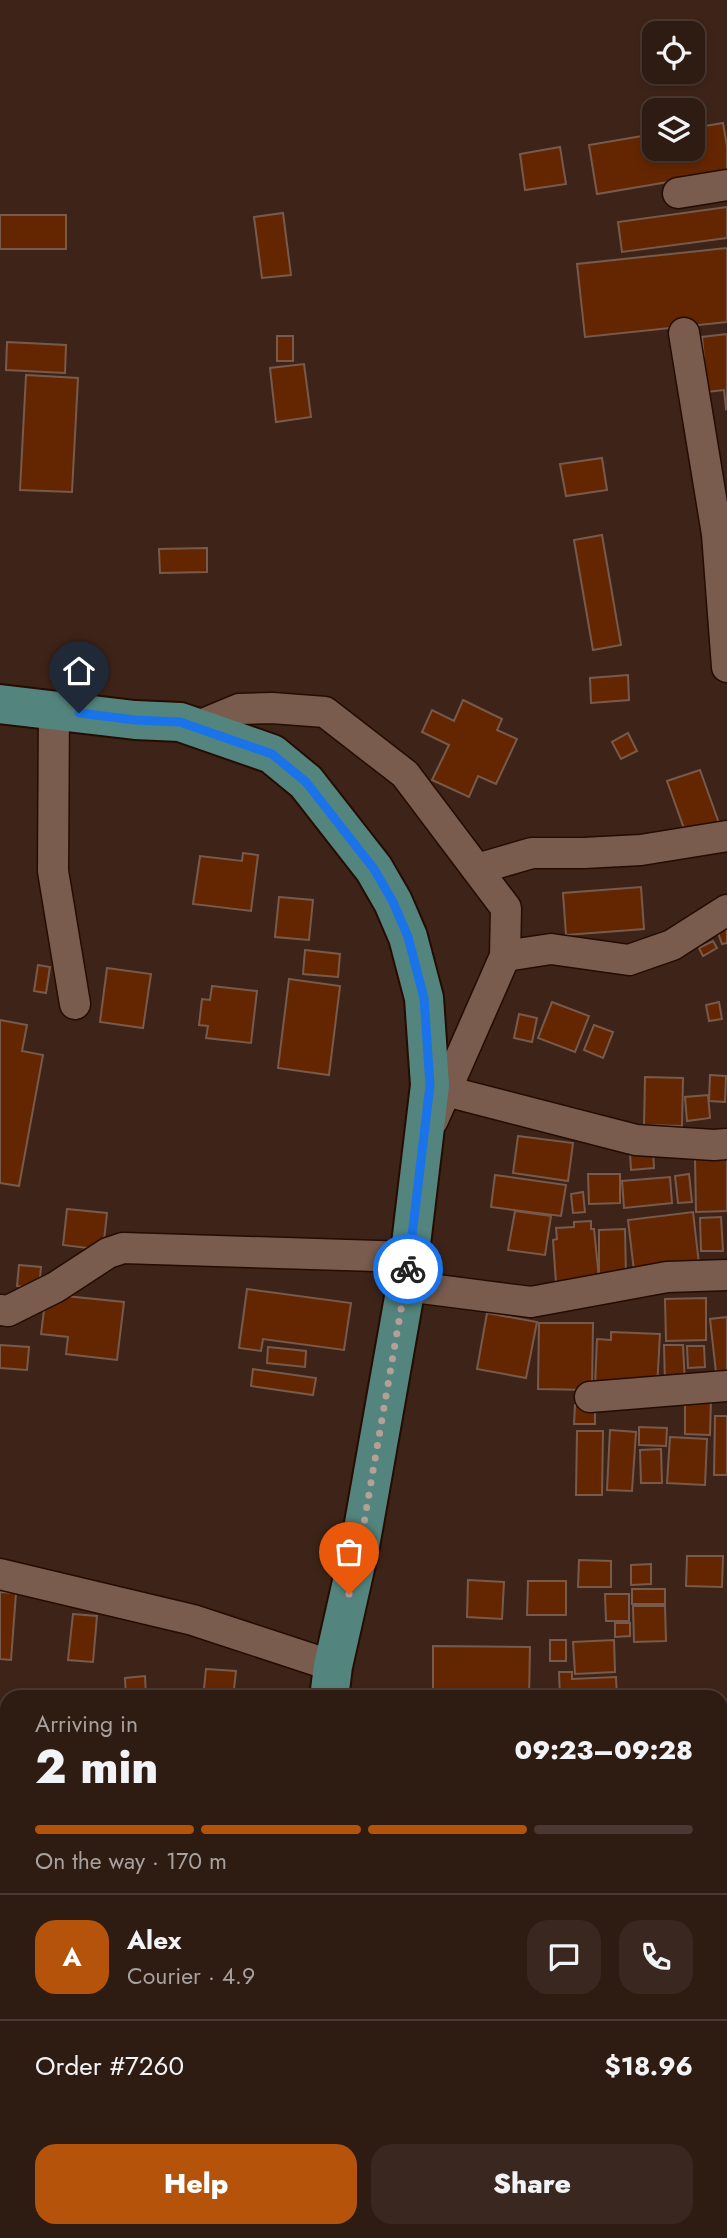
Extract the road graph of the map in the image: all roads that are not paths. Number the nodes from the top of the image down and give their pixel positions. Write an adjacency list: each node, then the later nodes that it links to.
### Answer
1 (727, 185): 2 (street)
2 (678, 193)
3 (684, 333): 4 (street)
4 (727, 667)
5 (0, 704): 6 (main road)
6 (54, 710): 7 (main road); 12 (street)
7 (198, 726): 9 (street); 14 (main road)
8 (727, 836): 9 (street)
9 (477, 869): 11 (street)
10 (727, 910): 11 (street)
11 (505, 956): 13 (street)
12 (75, 1004)
13 (446, 1091): 14 (street); 15 (street)
14 (423, 1144): 16 (main road)
15 (727, 1144)
16 (407, 1271): 17 (street); 18 (street); 22 (main road)
17 (727, 1275)
18 (0, 1310)
19 (727, 1386): 20 (street)
20 (590, 1397)
21 (0, 1574): 22 (street)
22 (331, 1682)

